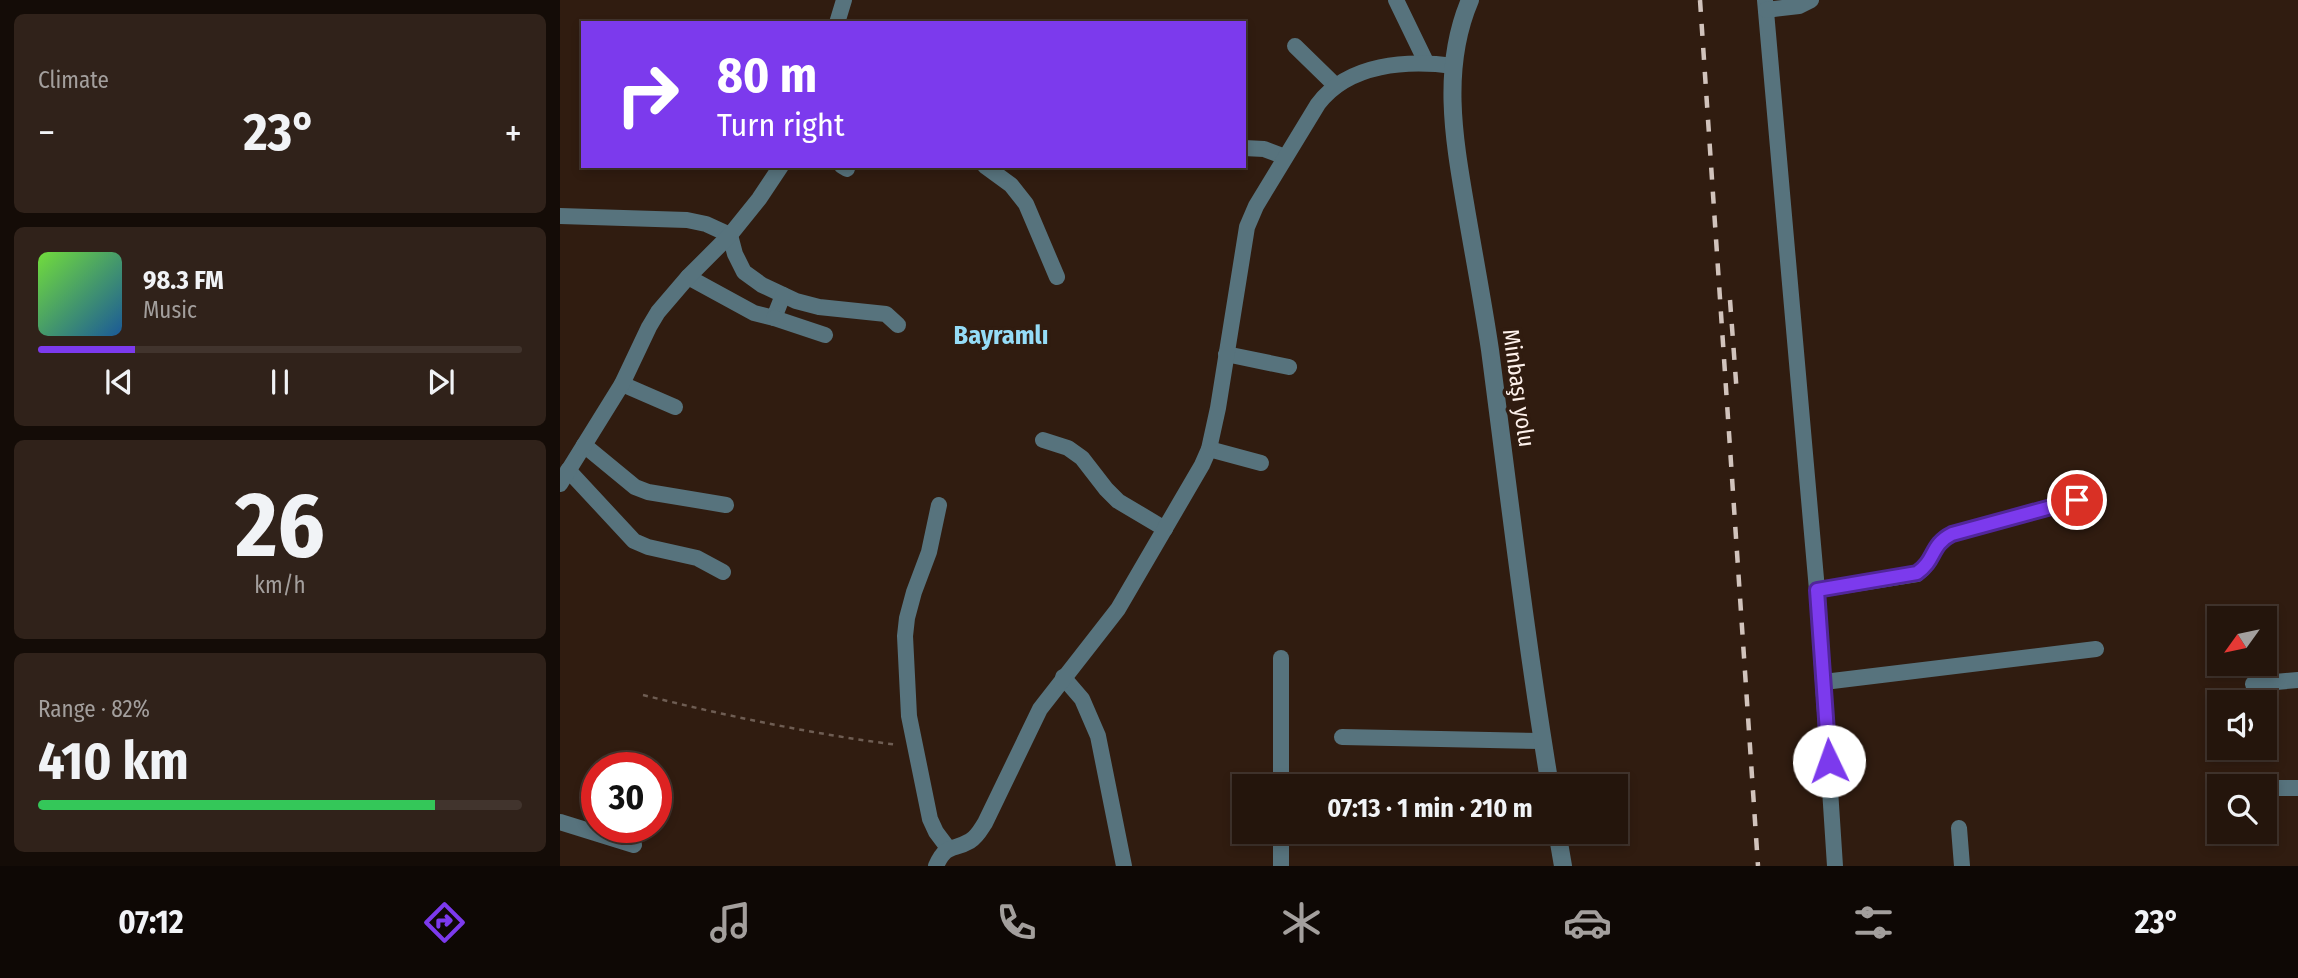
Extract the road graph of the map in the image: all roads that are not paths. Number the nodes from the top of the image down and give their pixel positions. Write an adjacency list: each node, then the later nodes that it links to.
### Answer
1 (844, 0): 6 (street)
2 (1396, 0): 8 (street)
3 (1470, 0): 9 (street, Minbaşı yolu)
4 (1811, 0): 5 (street)
5 (1766, 5): 37 (street)
6 (838, 21)
7 (1295, 46): 10 (street)
8 (1426, 62): 9 (street); 10 (street)
9 (1454, 66): 45 (street, Minbaşı yolu)
10 (1335, 86): 12 (street)
11 (1246, 148): 12 (street)
12 (1285, 157): 23 (street)
13 (779, 168): 16 (street)
14 (988, 168): 18 (street)
15 (560, 216): 16 (street)
16 (730, 235): 17 (street); 19 (street)
17 (688, 277): 20 (street); 25 (street)
18 (1057, 277)
19 (783, 295): 20 (street); 21 (street)
20 (774, 318): 22 (street)
21 (898, 325)
22 (825, 335)
23 (1226, 354): 24 (street); 29 (street)
24 (1289, 367)
25 (622, 384): 26 (street); 28 (street)
26 (675, 407)
27 (1043, 440): 35 (street)
28 (584, 445): 31 (street); 33 (street)
29 (1209, 449): 30 (street); 35 (street)
30 (1261, 463)
31 (564, 477): 36 (street)
32 (2077, 500): 37 (street)
33 (726, 505)
34 (939, 505): 55 (street)
35 (1165, 530): 40 (street)
36 (723, 572)
37 (1817, 590): 42 (street)
38 (2096, 649): 42 (street)
39 (1281, 658): 46 (street)
40 (1063, 677): 55 (street); 57 (street)
41 (2298, 680): 43 (street)
42 (1824, 682): 60 (street)
43 (2253, 684)
44 (1342, 737): 45 (street)
45 (1542, 741): 47 (street, Minbaşı yolu)
46 (1281, 774)
47 (1548, 774)
48 (2277, 788): 49 (street)
49 (2298, 788)
50 (560, 822): 54 (street)
51 (1959, 828): 61 (street)
52 (1281, 844): 58 (street)
53 (1559, 844): 59 (street)
54 (635, 845)
55 (948, 848): 56 (street)
56 (936, 866)
57 (1124, 866)
58 (1281, 866)
59 (1563, 866)
60 (1835, 866)
61 (1962, 866)

